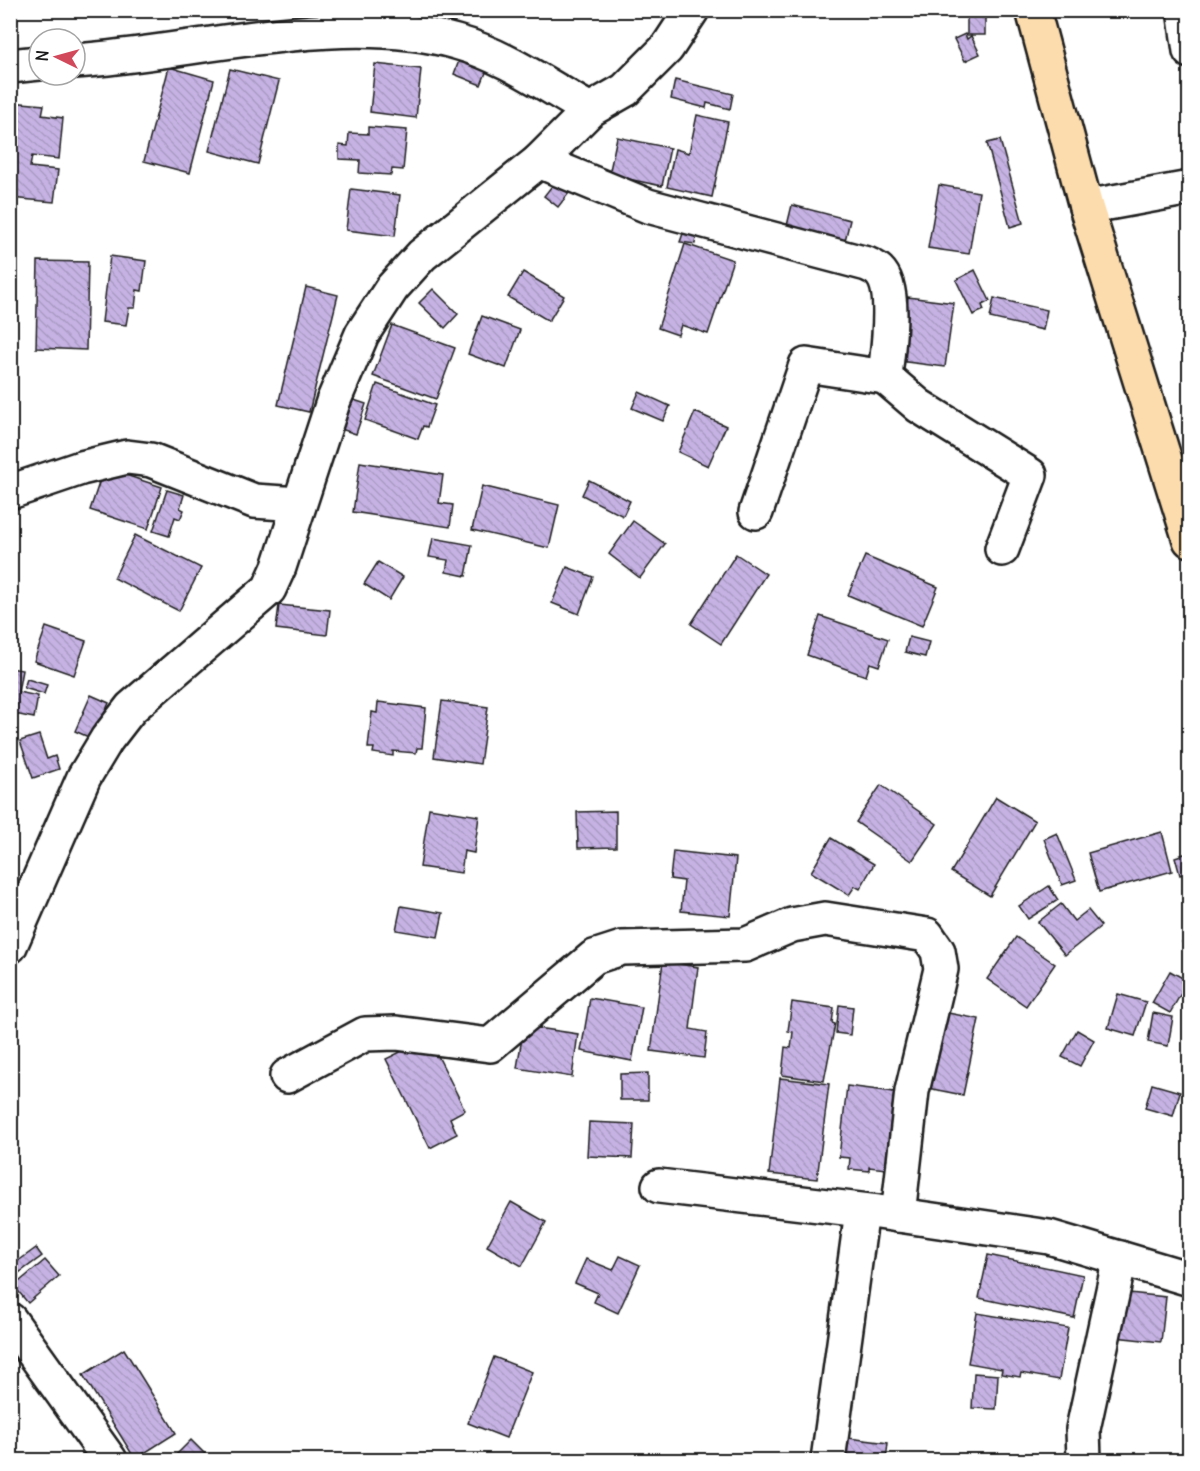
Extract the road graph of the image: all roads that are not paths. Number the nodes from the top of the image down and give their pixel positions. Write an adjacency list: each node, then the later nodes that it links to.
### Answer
1 (692, 10): 8 (street)
2 (1033, 10): 11 (main road)
3 (1184, 10): 4 (street)
4 (1190, 51)
5 (87, 60): 8 (street)
6 (27, 64): 7 (street)
7 (10, 66)
8 (590, 110): 9 (street)
9 (539, 160): 12 (street); 14 (street)
10 (1190, 188): 11 (street)
11 (1086, 207): 16 (main road)
12 (885, 377): 15 (street); 17 (street)
13 (10, 492): 14 (street)
14 (299, 504): 18 (street)
15 (756, 512)
16 (1190, 540)
17 (1002, 549)
18 (10, 946)
19 (287, 1076): 22 (street)
20 (659, 1186): 21 (street)
21 (862, 1210): 22 (street); 27 (street)
22 (898, 1215): 23 (street)
23 (1120, 1258): 24 (street); 28 (street)
24 (1190, 1280)
25 (10, 1320): 26 (street)
26 (110, 1461)
27 (828, 1461)
28 (1084, 1461)

